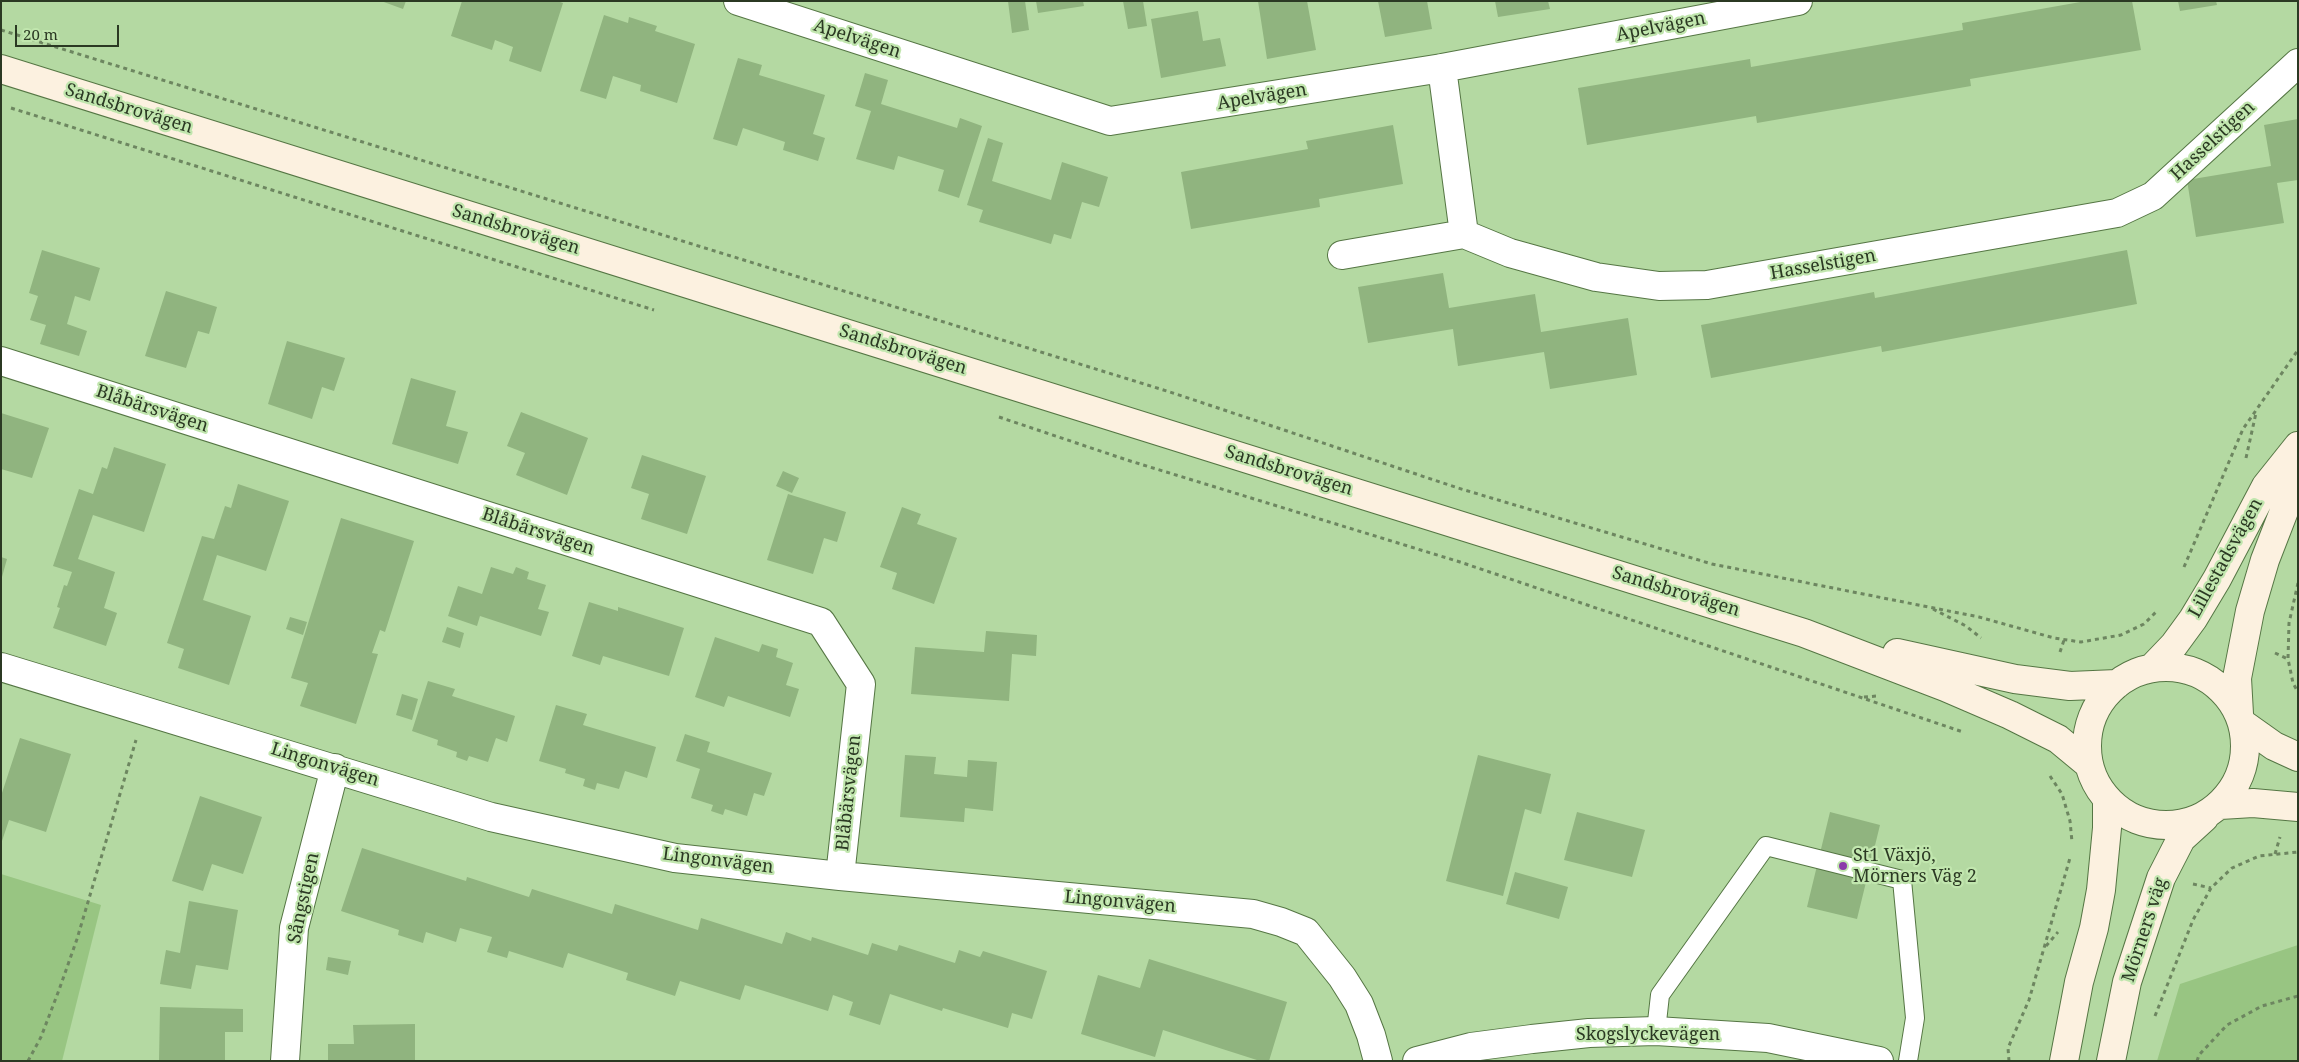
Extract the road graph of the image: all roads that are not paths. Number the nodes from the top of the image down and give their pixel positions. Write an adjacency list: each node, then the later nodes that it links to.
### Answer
1 (738, 1): 4 (street, Apelvägen)
2 (1798, 1): 4 (street, Apelvägen)
3 (2298, 64): 6 (street, Hasselstigen)
4 (1442, 68): 6 (street)
5 (1, 69): 11 (main road, Sandsbrovägen)
6 (1464, 234): 7 (street)
7 (1342, 255)
8 (1, 361): 22 (street, Blåbärsvägen)
9 (2298, 446): 13 (main road, Lillestadsvägen)
10 (2298, 475): 15 (main road, Lillestadsvägen)
11 (1804, 632): 14 (main road, Sandsbrovägen); 17 (main road, Sandsbrovägen)
12 (1, 667): 18 (street, Lingonvägen)
13 (2152, 668): 14 (main road); 15 (main road)
14 (2117, 684): 17 (main road)
15 (2241, 719): 16 (main road); 21 (main road)
16 (2298, 757)
17 (2088, 763): 19 (main road)
18 (335, 768): 22 (street, Lingonvägen); 24 (street, Sångstigen)
19 (2106, 800): 21 (main road); 29 (main road)
20 (2298, 807): 21 (main road)
21 (2214, 809): 30 (main road, Mörners väg)
22 (840, 876): 25 (street, Lingonvägen)
23 (1656, 1031): 26 (street, Skogslyckevägen); 27 (street, Skogslyckevägen); 28 (lane)
24 (286, 1061)
25 (1378, 1061)
26 (1417, 1061)
27 (1879, 1061)
28 (1908, 1061)
29 (2064, 1061)
30 (2111, 1061)

